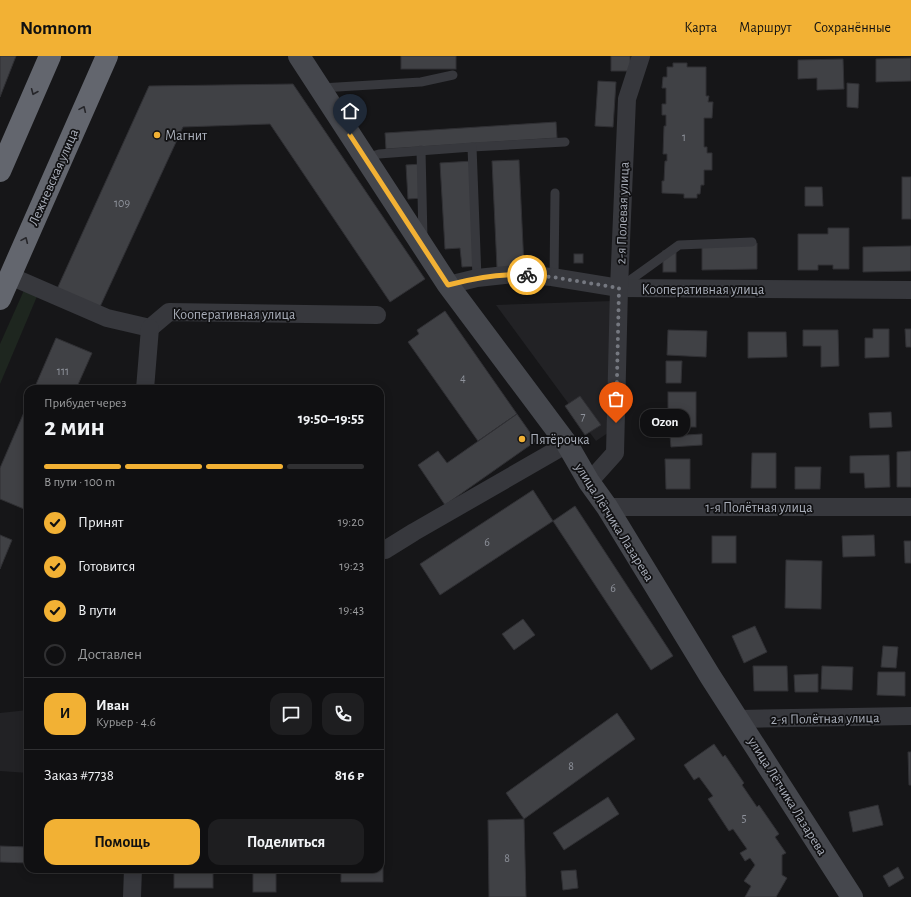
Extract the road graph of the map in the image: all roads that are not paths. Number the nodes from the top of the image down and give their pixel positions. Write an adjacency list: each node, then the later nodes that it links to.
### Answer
1 (50, 56): 11 (highway, one-way to 11)
2 (106, 56): 15 (highway, Лежневская улица, one-way to 2)
3 (299, 56): 6 (street, улица Лётчика Лазарева)
4 (641, 56): 19 (street, 2-я Полевая улица)
5 (453, 75): 6 (lane)
6 (320, 88): 10 (street, улица Лётчика Лазарева)
7 (565, 142): 8 (lane)
8 (472, 147): 9 (lane); 16 (lane)
9 (421, 150): 10 (lane); 14 (lane)
10 (365, 158): 14 (street, улица Лётчика Лазарева)
11 (0, 171)
12 (555, 193): 17 (lane)
13 (752, 242): 19 (lane)
14 (424, 248): 18 (street, улица Лётчика Лазарева)
15 (10, 276): 21 (highway, Лежневская улица); 23 (street)
16 (477, 278): 17 (street, Кооперативная улица); 18 (street, Кооперативная улица)
17 (554, 278): 19 (street, Кооперативная улица)
18 (448, 285): 25 (street, улица Лётчика Лазарева)
19 (619, 288): 20 (street, Кооперативная улица); 26 (street, 2-я Полевая улица)
20 (911, 290)
21 (0, 299)
22 (377, 315): 23 (street, Кооперативная улица)
23 (150, 328): 24 (street)
24 (145, 385)
25 (567, 444): 26 (street, улица Лётчика Лазарева); 29 (street)
26 (588, 482): 27 (street, улица Лётчика Лазарева)
27 (607, 507): 28 (street, 1-я Полётная улица); 31 (street, улица Лётчика Лазарева)
28 (911, 507)
29 (384, 550)
30 (911, 716): 31 (street, 2-я Полётная улица)
31 (738, 719): 34 (street, улица Лётчика Лазарева)
32 (133, 873): 33 (street)
33 (132, 897)
34 (852, 897)

